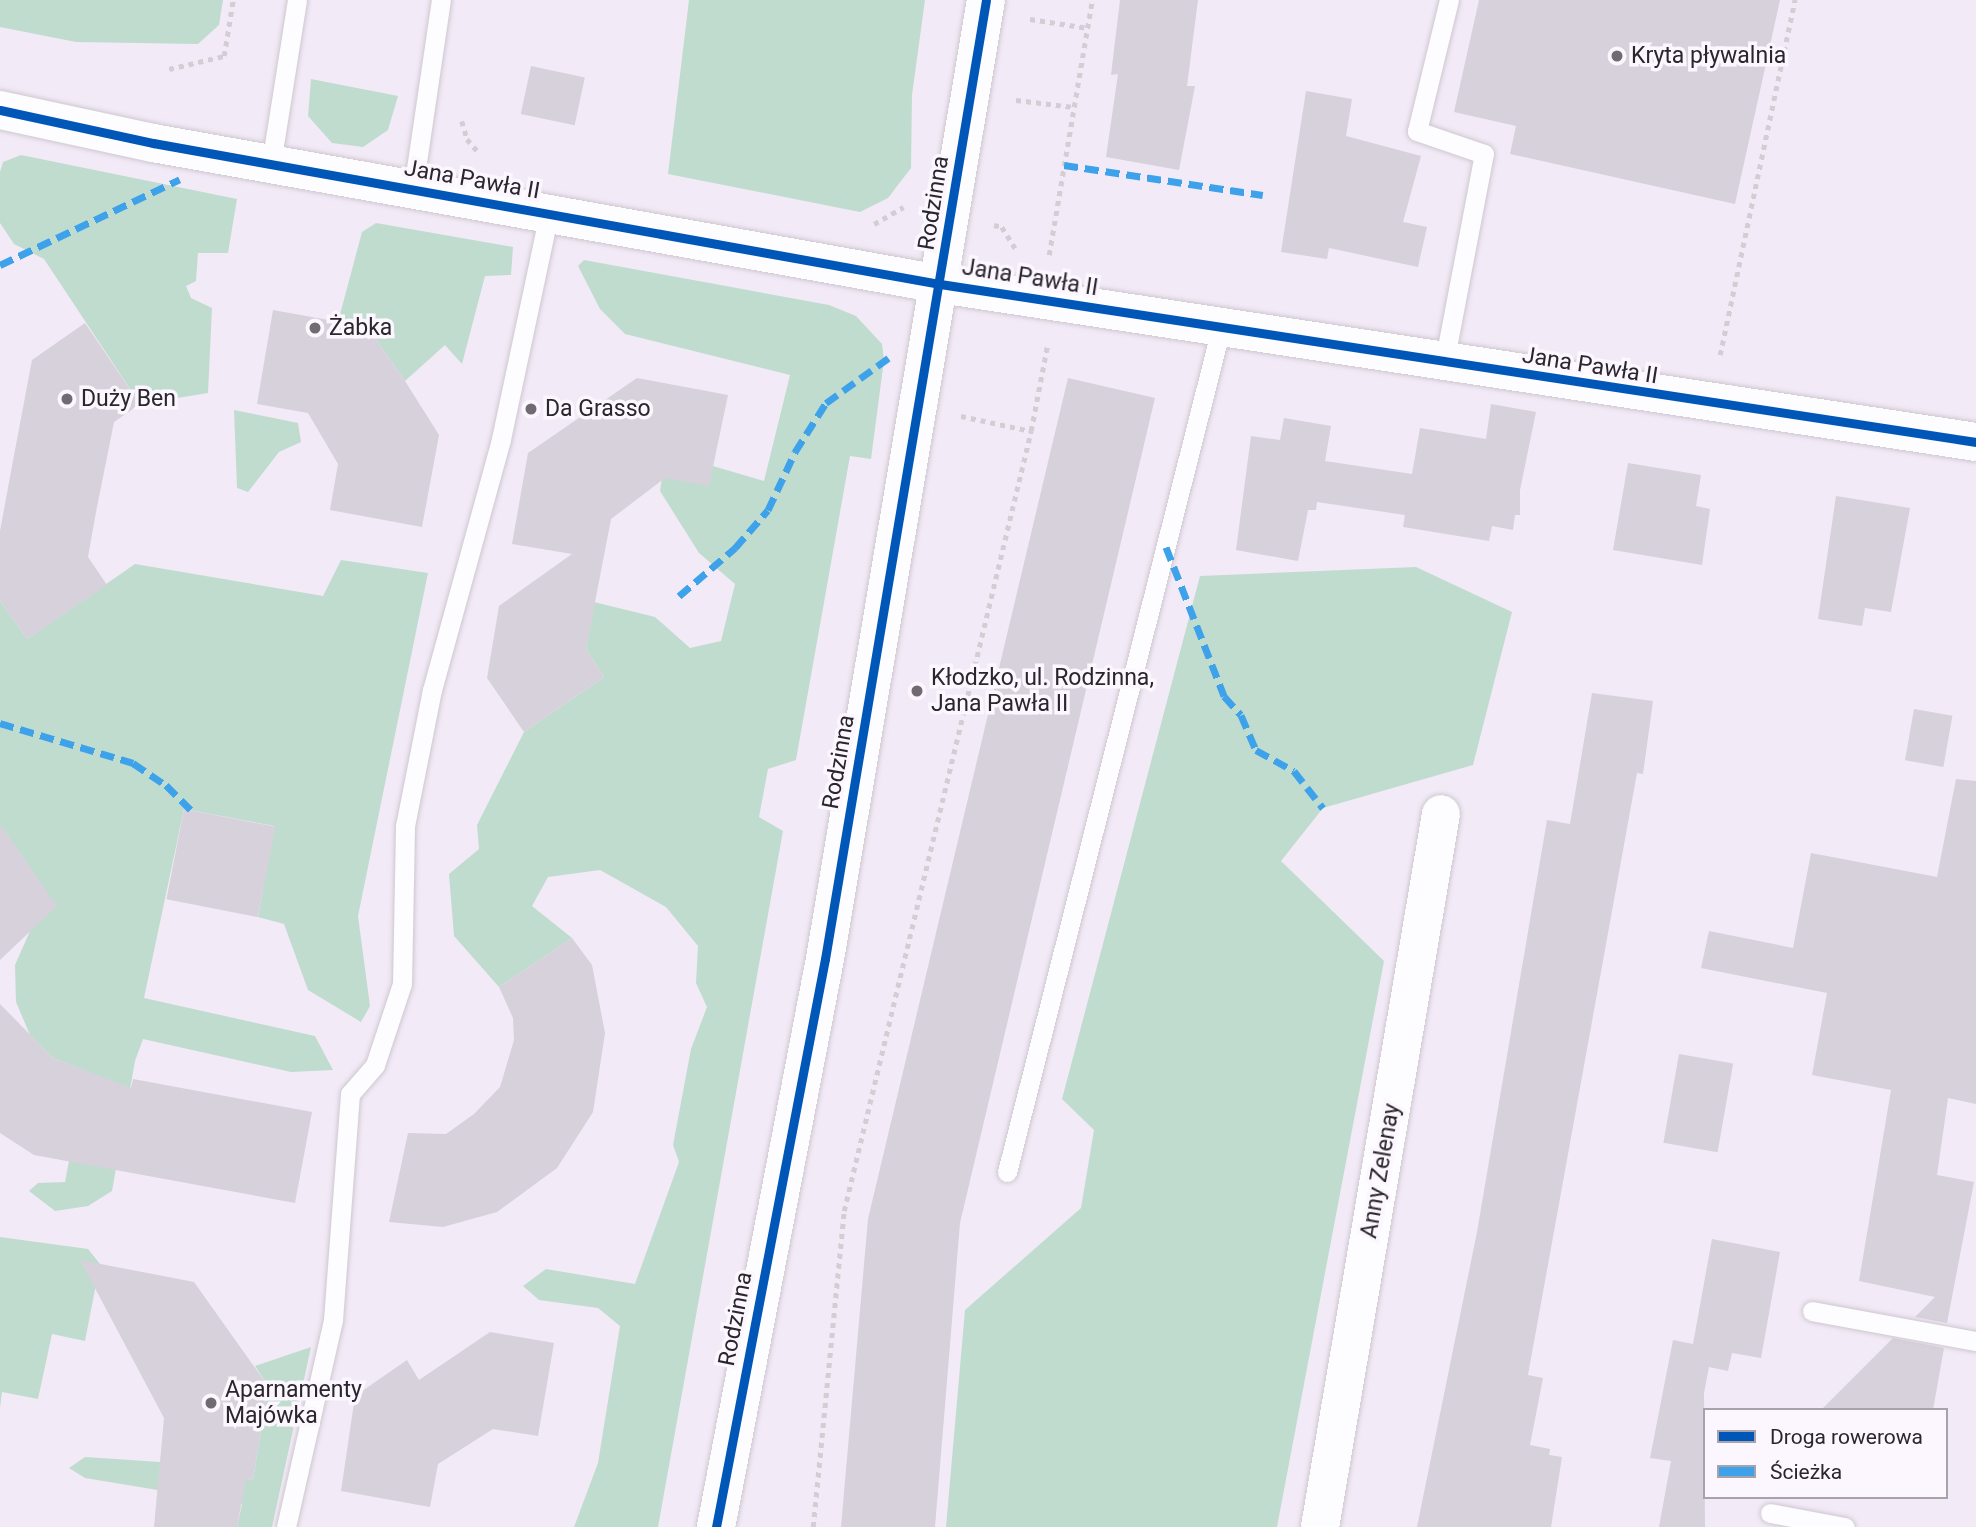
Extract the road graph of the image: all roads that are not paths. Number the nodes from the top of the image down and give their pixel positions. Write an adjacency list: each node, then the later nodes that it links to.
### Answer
1 (297, 0): 6 (lane)
2 (441, 0): 7 (lane)
3 (1449, 0): 11 (lane)
4 (985, 6): 9 (street, Rodzinna)
5 (0, 110): 6 (street, Jana Pawła II)
6 (271, 164): 7 (street, Jana Pawła II)
7 (413, 189): 8 (street, Jana Pawła II)
8 (549, 213): 9 (street, Jana Pawła II); 18 (lane)
9 (940, 284): 10 (street, Jana Pawła II); 19 (street, Rodzinna)
10 (1221, 328): 11 (street, Jana Pawła II); 14 (lane)
11 (1444, 363): 12 (street, Jana Pawła II)
12 (1976, 442)
13 (1441, 814): 20 (street, Anny Zelenay)
14 (1007, 1172)
15 (1812, 1311): 16 (lane)
16 (1976, 1341)
17 (1770, 1513): 21 (lane)
18 (286, 1527)
19 (716, 1527)
20 (1320, 1527)
21 (1845, 1527)

